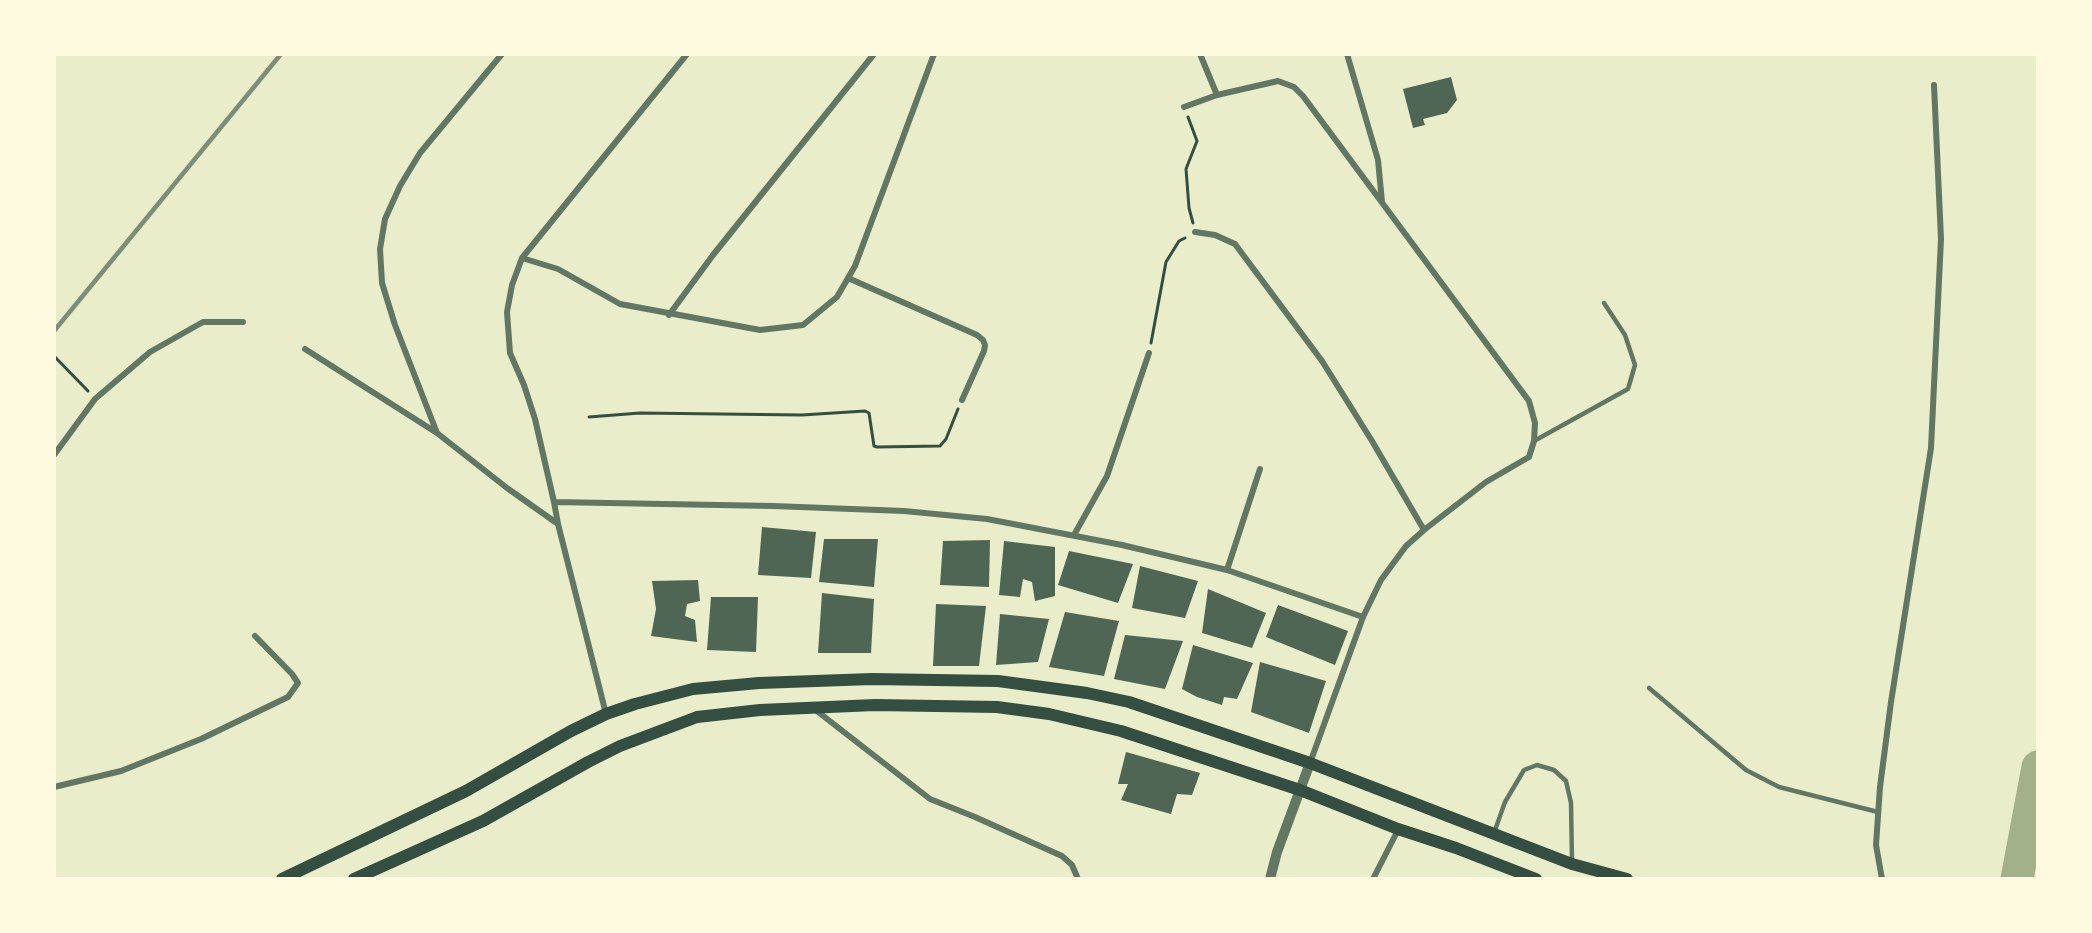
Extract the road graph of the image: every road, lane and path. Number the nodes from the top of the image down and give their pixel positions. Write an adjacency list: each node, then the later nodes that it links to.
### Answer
1 (502, 54): 23 (street)
2 (687, 54): 12 (street)
3 (874, 54): 15 (street)
4 (934, 54): 13 (street)
5 (1200, 54): 8 (street)
6 (1347, 54): 10 (street)
7 (1934, 85): 40 (street)
8 (1217, 95): 9 (street); 10 (street)
9 (1184, 107): 11 (path)
10 (1382, 203): 24 (street)
11 (1195, 232): 18 (path); 29 (street)
12 (522, 258): 15 (street); 27 (street)
13 (848, 278): 15 (street); 21 (street)
14 (1604, 303): 24 (lane)
15 (669, 315)
16 (243, 322): 20 (street)
17 (304, 348): 23 (street)
18 (1149, 353): 30 (street)
19 (54, 356): 20 (path)
20 (95, 399): 25 (street)
21 (962, 400): 22 (path)
22 (589, 417)
23 (437, 433): 28 (street)
24 (1534, 441): 29 (street)
25 (54, 455)
26 (1260, 469): 31 (street)
27 (554, 502): 28 (street); 30 (street)
28 (558, 524): 36 (street)
29 (1425, 530): 32 (street)
30 (1074, 535): 31 (street)
31 (1227, 570): 32 (street)
32 (1363, 617): 37 (street)
33 (255, 636): 38 (street)
34 (1649, 688): 40 (lane)
35 (812, 708): 39 (main road); 45 (main road); 46 (street)
36 (606, 714): 37 (main road); 44 (main road)
37 (1311, 763): 39 (street); 42 (main road)
38 (54, 787)
39 (1300, 790): 41 (main road); 47 (street)
40 (1878, 812): 51 (street)
41 (1398, 829): 48 (street); 49 (main road)
42 (1494, 833): 43 (main road); 43 (lane)
43 (1572, 864): 50 (main road)
44 (282, 879)
45 (354, 879)
46 (1078, 879)
47 (1270, 879)
48 (1372, 879)
49 (1536, 879)
50 (1627, 879)
51 (1882, 879)

